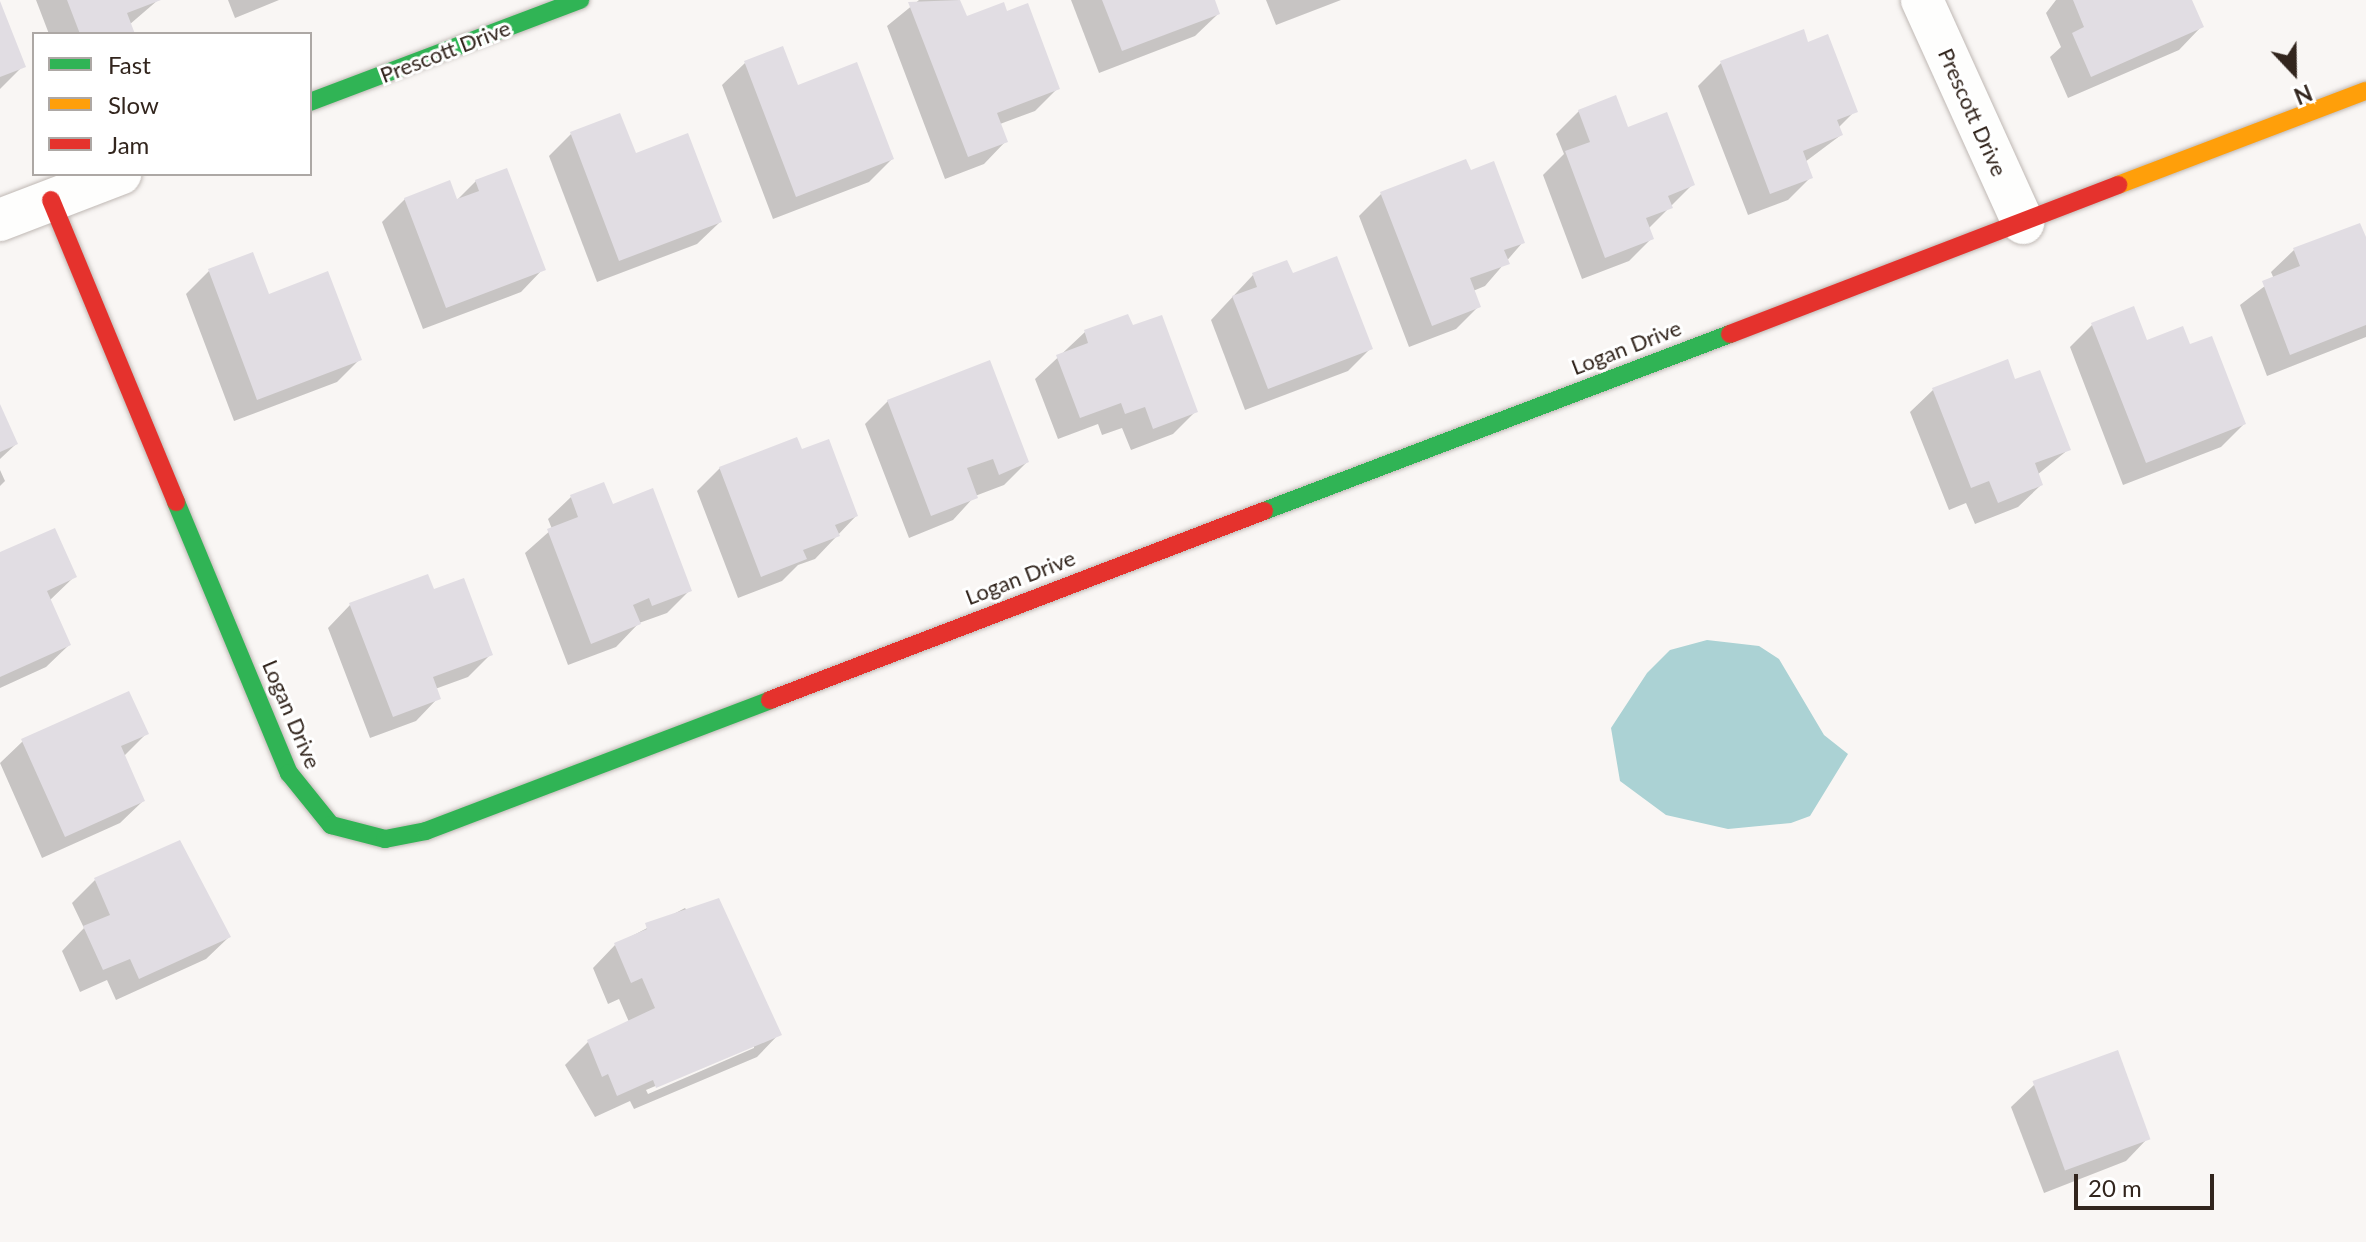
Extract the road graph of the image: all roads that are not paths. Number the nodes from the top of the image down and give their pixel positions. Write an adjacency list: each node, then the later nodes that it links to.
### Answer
1 (580, 0): 4 (street, Prescott Drive)
2 (1922, 0): 8 (street, Prescott Drive)
3 (2366, 91): 8 (street, Logan Drive)
4 (312, 101)
5 (115, 176): 6 (street)
6 (51, 200): 7 (street); 8 (street, Logan Drive)
7 (0, 220)
8 (2023, 223)

